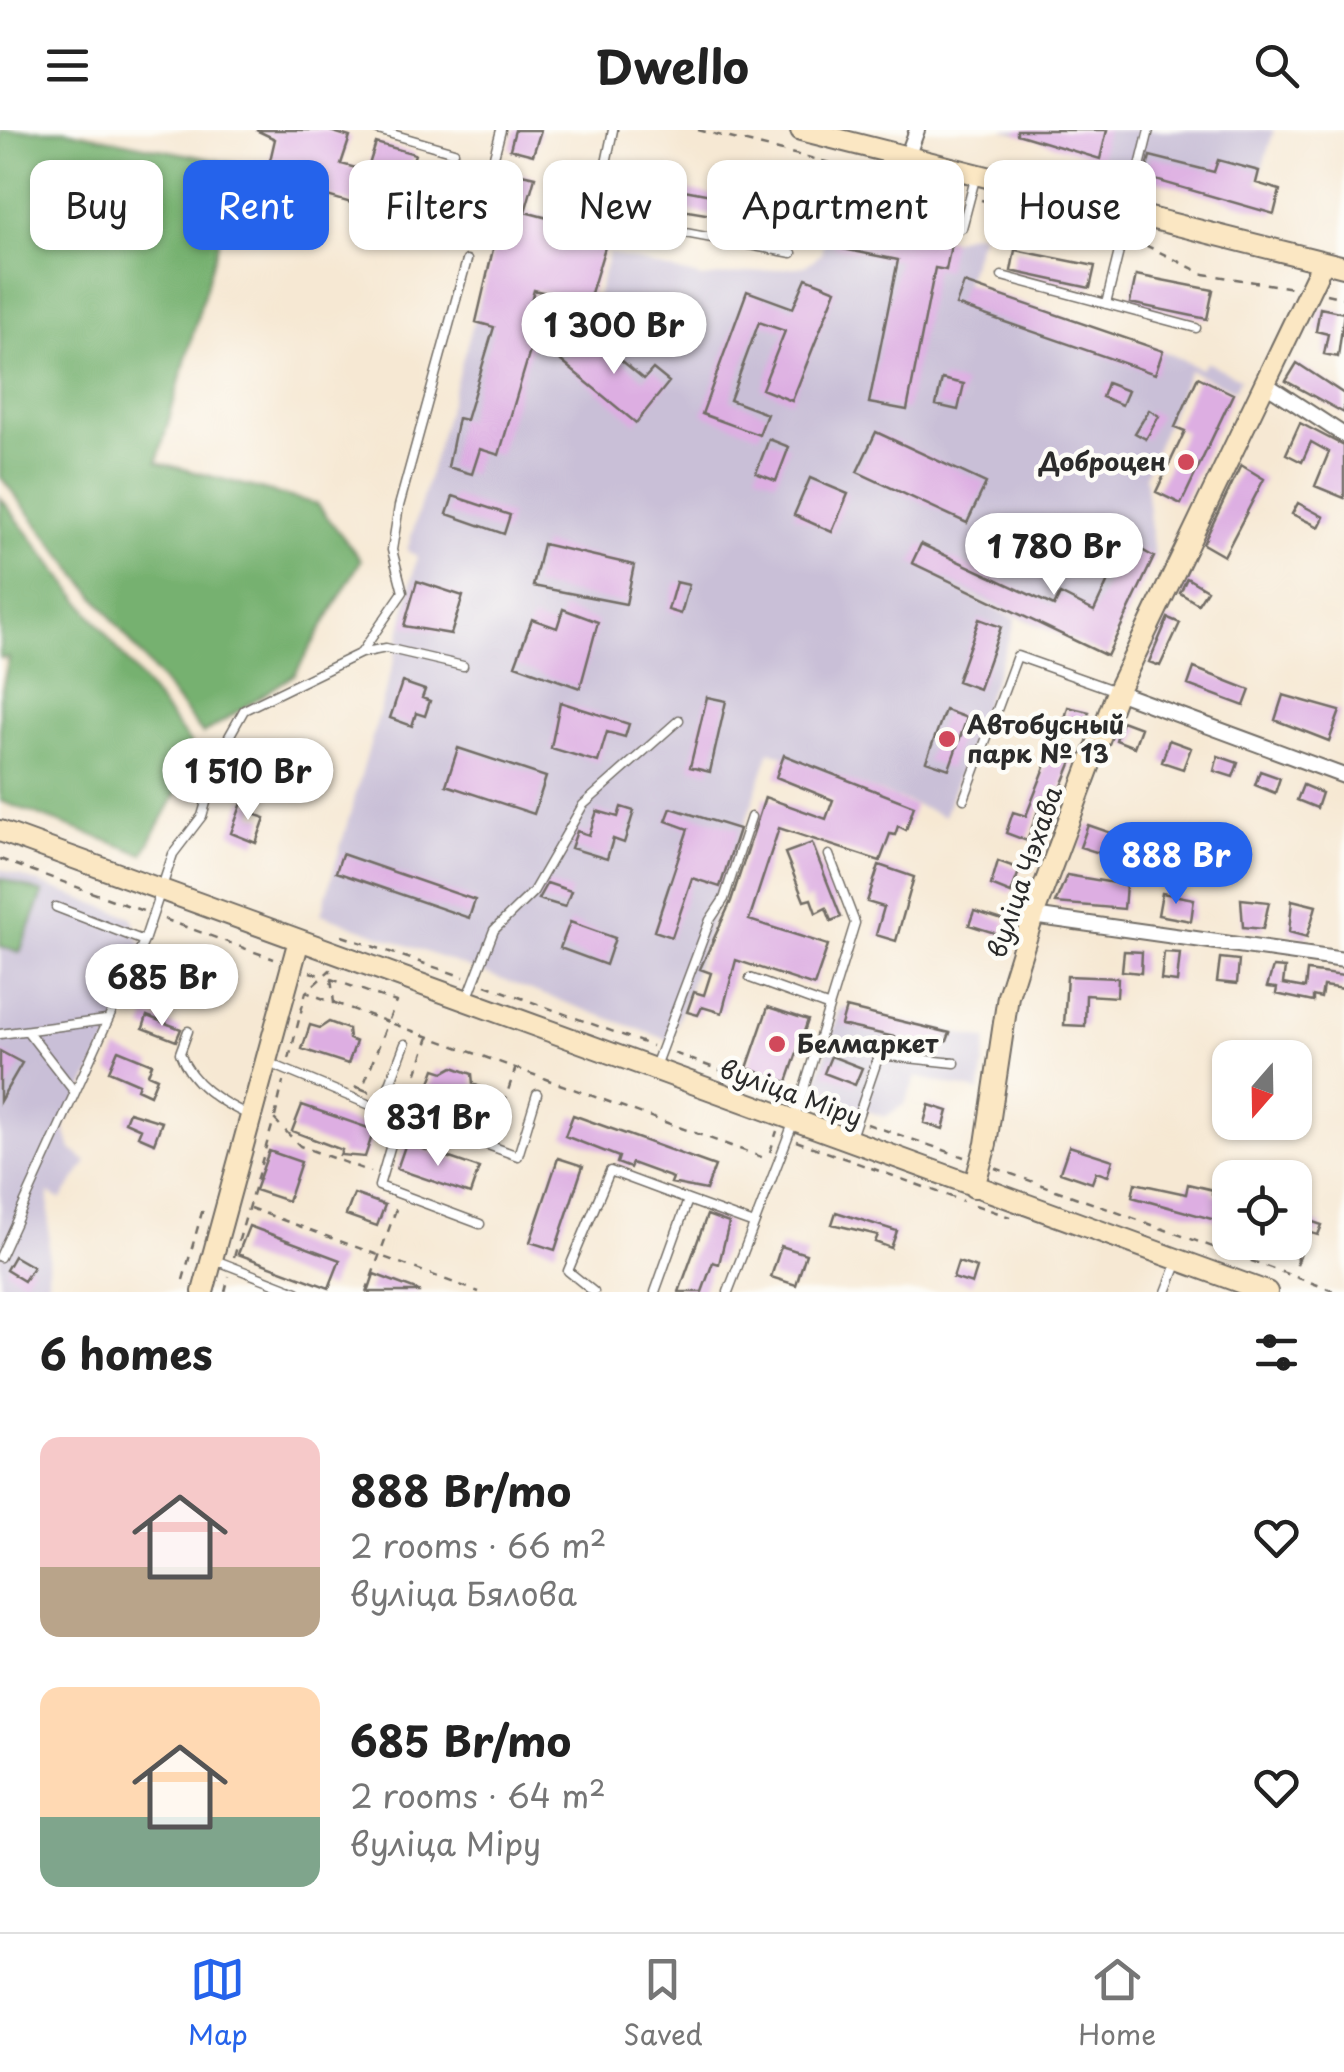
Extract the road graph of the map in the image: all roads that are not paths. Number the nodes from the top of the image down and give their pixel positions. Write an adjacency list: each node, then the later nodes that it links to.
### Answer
1 (378, 130): 7 (lane)
2 (501, 130): 9 (lane)
3 (613, 130): 16 (lane)
4 (802, 130): 8 (main road)
5 (916, 130): 8 (street)
6 (1149, 130): 10 (lane)
7 (454, 152)
8 (907, 157): 11 (main road)
9 (493, 160)
10 (1142, 160)
11 (976, 175): 12 (main road); 13 (lane)
12 (984, 178)
13 (964, 219)
14 (1156, 230): 18 (main road)
15 (1120, 250): 20 (lane)
16 (792, 253)
17 (467, 260): 24 (lane)
18 (1334, 264): 22 (main road, вуліца Чэхава)
19 (1002, 276): 20 (lane)
20 (1106, 304): 21 (lane)
21 (1196, 328)
22 (1264, 383): 23 (street); 26 (main road, вуліца Чэхава)
23 (1344, 435)
24 (361, 653): 25 (lane); 29 (lane)
25 (463, 666)
26 (1117, 692): 30 (street); 31 (lane); 37 (main road, вуліца Чэхава)
27 (680, 720): 42 (lane)
28 (268, 748): 29 (lane)
29 (222, 749): 35 (lane)
30 (1344, 776)
31 (964, 799)
32 (751, 816): 51 (lane)
33 (0, 830): 35 (main road, вуліца Міру)
34 (829, 855): 43 (lane)
35 (164, 890): 38 (main road, вуліца Міру); 39 (lane)
36 (56, 907): 39 (lane)
37 (1033, 916): 40 (street); 58 (main road, вуліца Чэхава)
38 (299, 940): 42 (main road, вуліца Міру); 49 (main road)
39 (144, 941): 44 (lane)
40 (1344, 960)
41 (750, 978): 43 (lane)
42 (466, 1001): 51 (main road, вуліца Міру)
43 (828, 1006): 54 (lane)
44 (106, 1020): 46 (lane); 52 (lane)
45 (188, 1031): 56 (lane)
46 (28, 1032): 47 (lane); 52 (lane)
47 (0, 1034)
48 (405, 1044): 55 (lane)
49 (264, 1062): 55 (lane); 56 (main road)
50 (955, 1063): 57 (lane)
51 (654, 1069): 54 (main road, вуліца Міру)
52 (74, 1091): 62 (lane)
53 (537, 1094): 55 (lane)
54 (794, 1105): 57 (main road, вуліца Міру); 61 (lane)
55 (384, 1111): 60 (lane)
56 (249, 1115): 64 (main road)
57 (849, 1142): 58 (main road, вуліца Міру)
58 (974, 1187): 65 (main road, вуліца Міру)
59 (688, 1200): 61 (lane); 68 (lane); 69 (lane)
60 (480, 1224)
61 (754, 1224): 70 (lane)
62 (2, 1243): 63 (lane)
63 (0, 1257)
64 (211, 1258): 66 (main road); 67 (lane)
65 (1178, 1259): 71 (lane); 72 (main road, вуліца Міру)
66 (202, 1292)
67 (297, 1292)
68 (594, 1292)
69 (655, 1292)
70 (728, 1292)
71 (1166, 1292)
72 (1267, 1292)

